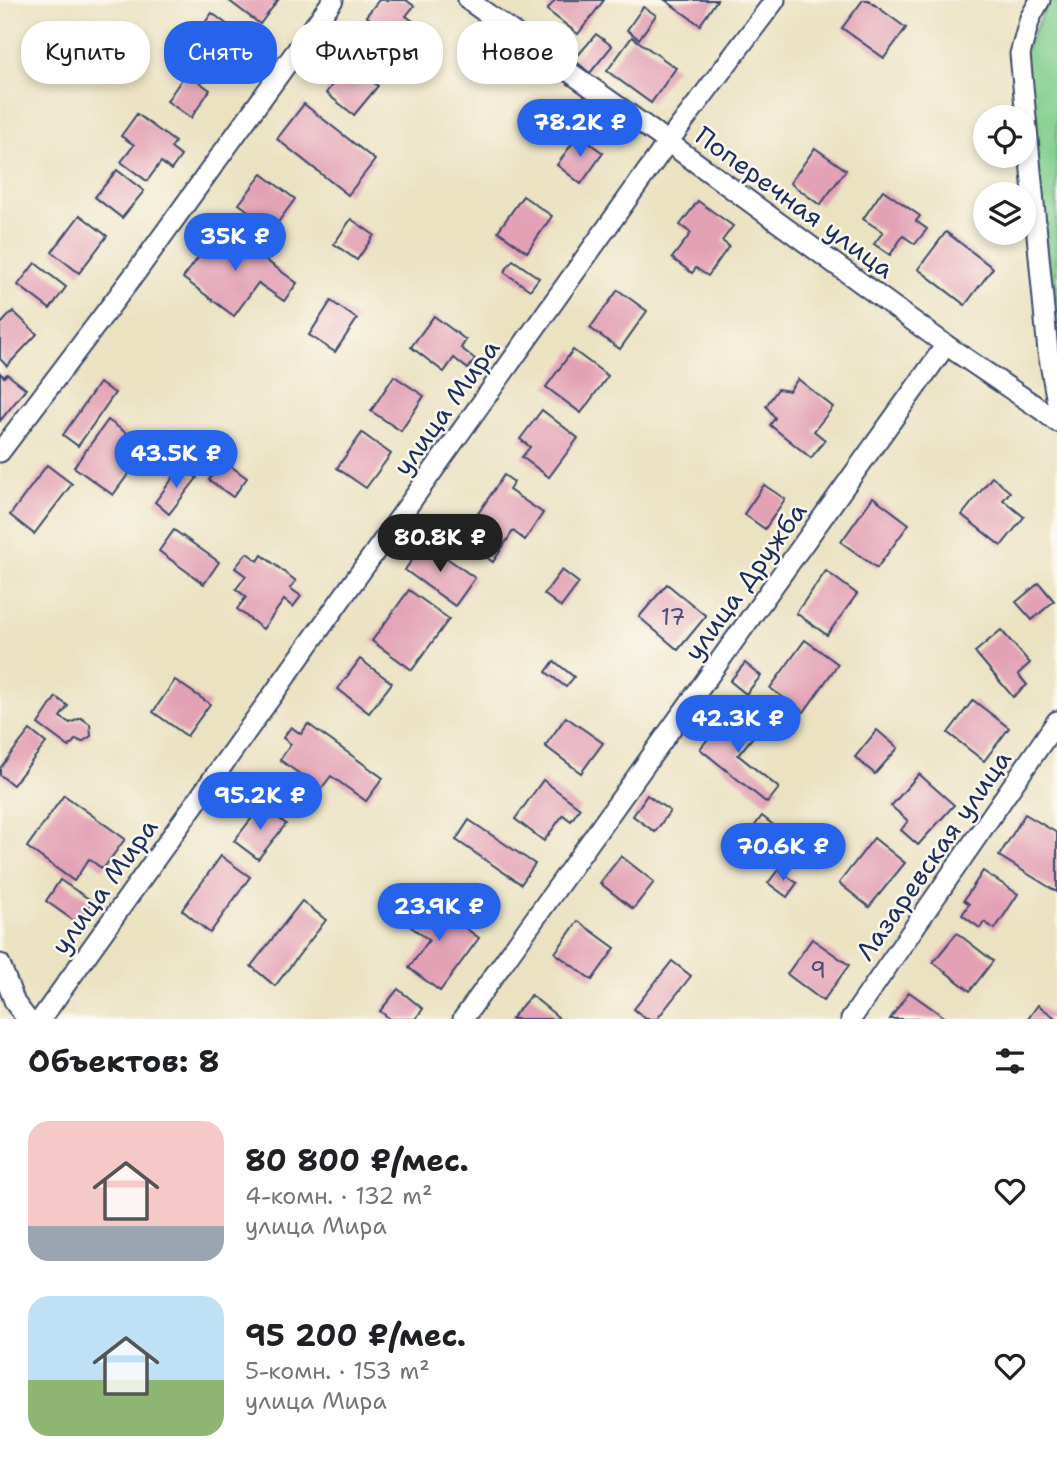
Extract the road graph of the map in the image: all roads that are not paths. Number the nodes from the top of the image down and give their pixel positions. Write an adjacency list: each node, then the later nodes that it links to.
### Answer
1 (332, 0): 9 (street)
2 (468, 0): 5 (street, Поперечная улица)
3 (775, 0): 5 (street, улица Мира)
4 (1040, 0): 7 (street)
5 (668, 142): 6 (street, Поперечная улица); 13 (street, улица Мира)
6 (946, 345): 8 (street, Поперечная улица); 14 (street, улица Дружба)
7 (1057, 402)
8 (1057, 422)
9 (0, 453)
10 (1057, 721): 15 (street, Лазаревская улица)
11 (0, 964): 12 (street)
12 (27, 1019)
13 (41, 1019)
14 (463, 1019)
15 (850, 1019)

